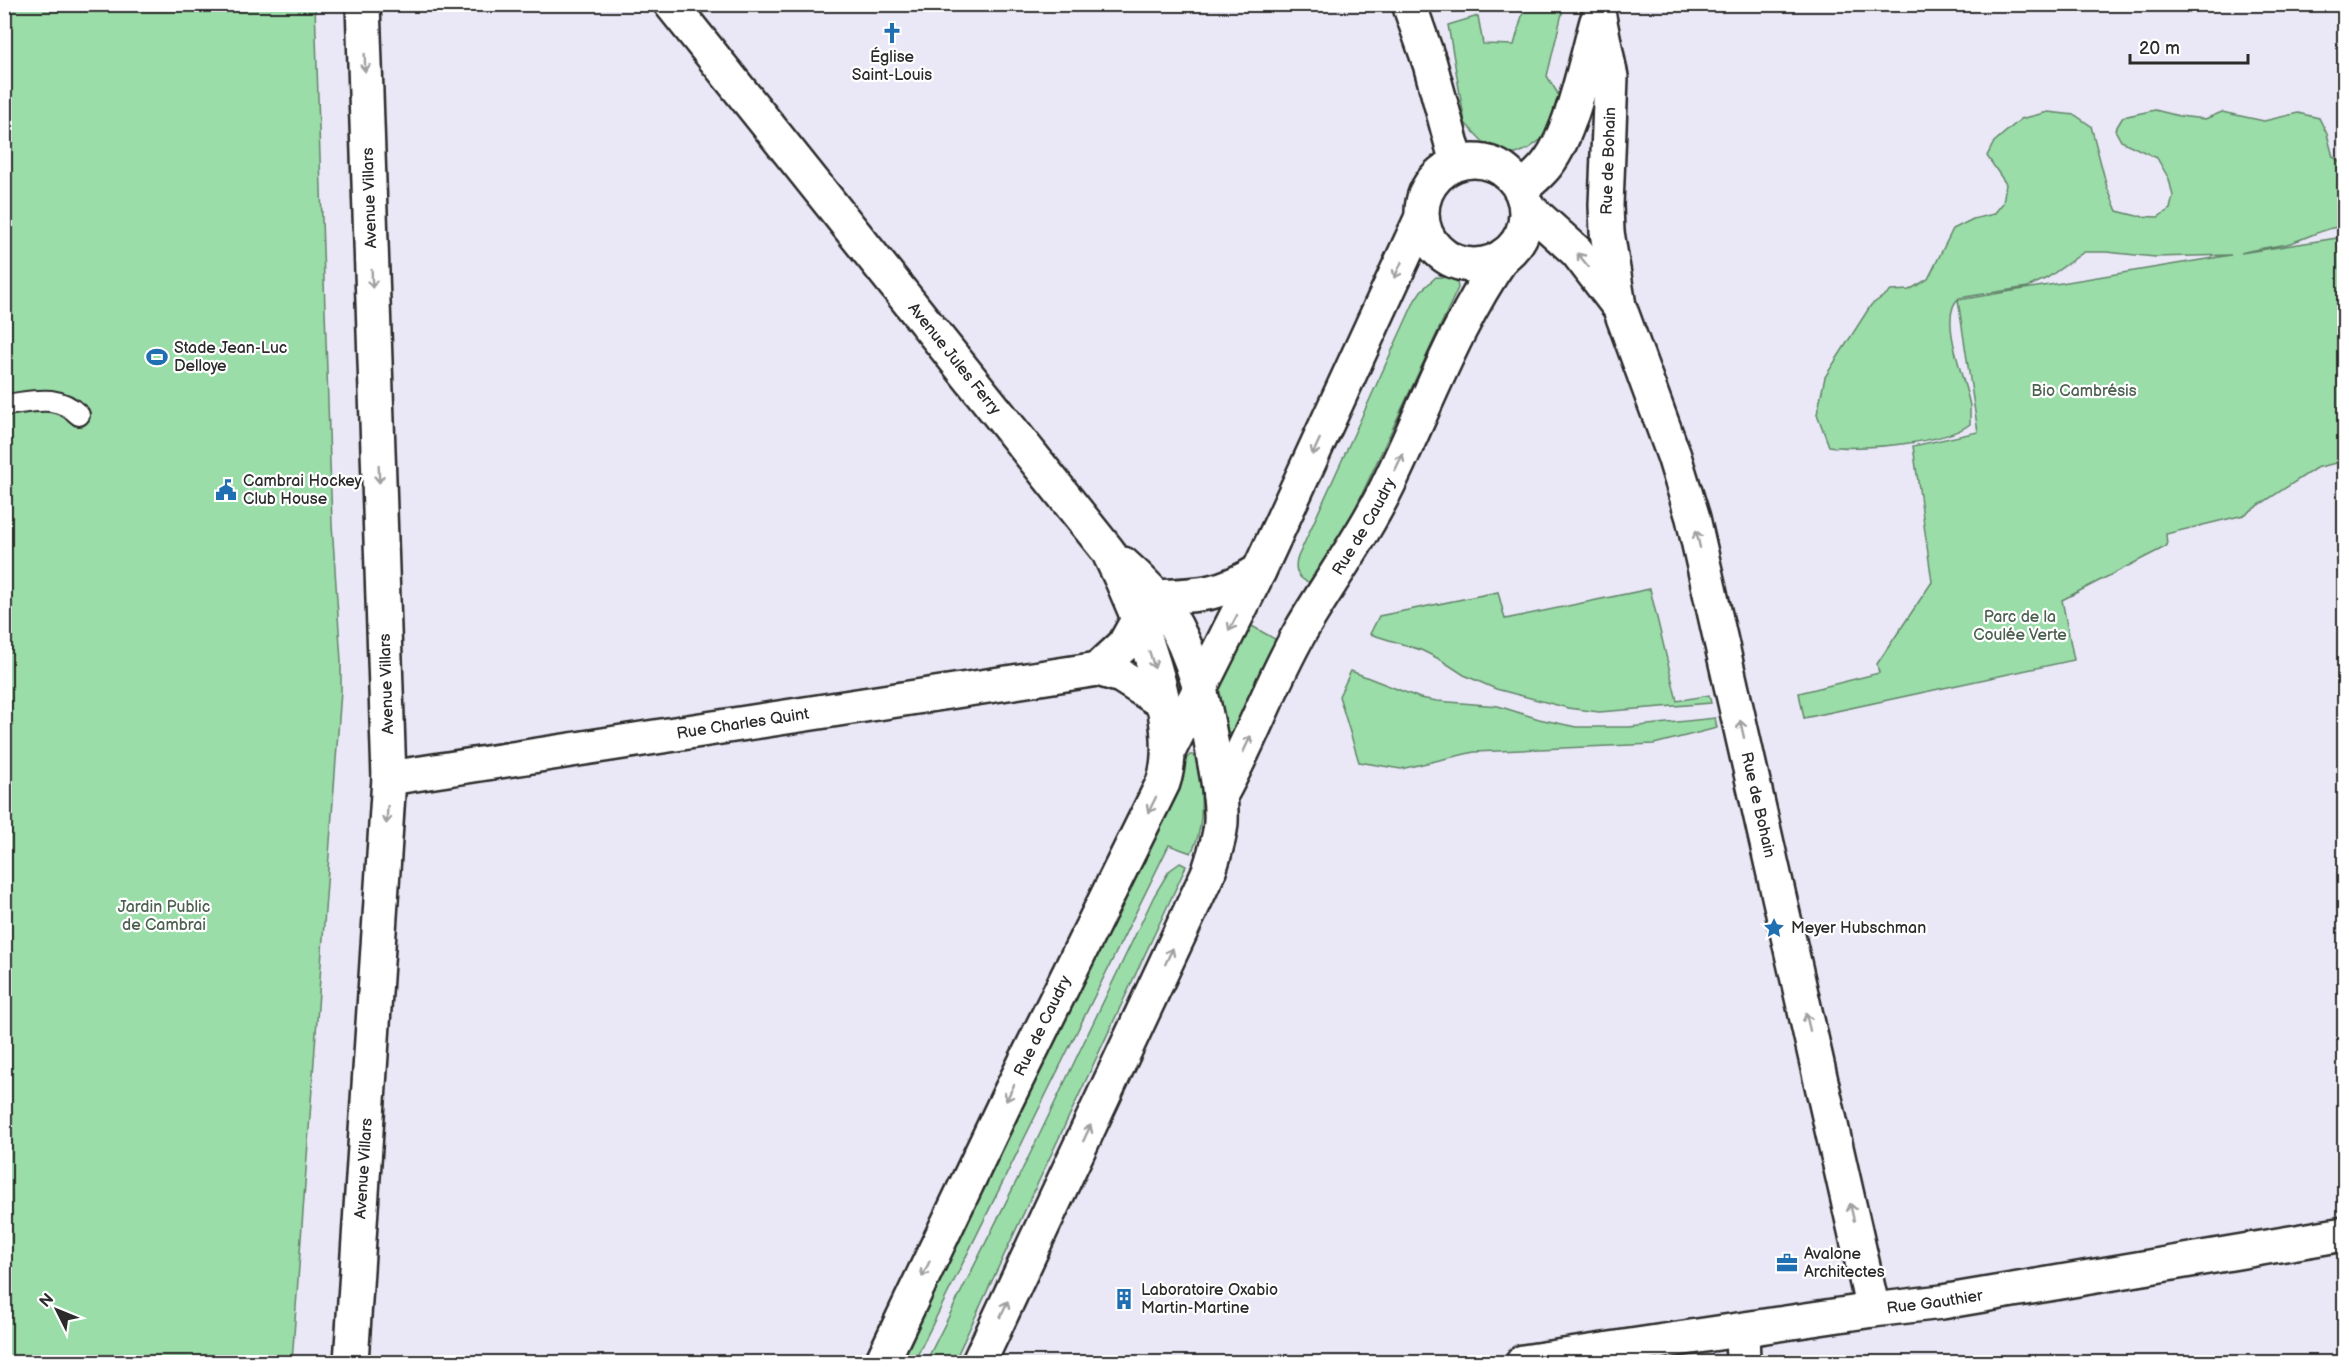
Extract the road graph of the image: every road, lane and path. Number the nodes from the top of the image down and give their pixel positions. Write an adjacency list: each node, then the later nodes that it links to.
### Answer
1 (363, 4): 18 (street, Avenue Villars, one-way to 18)
2 (671, 4): 13 (street, Avenue Jules Ferry)
3 (1409, 4): 5 (street)
4 (1600, 10): 6 (street); 9 (street, Rue de Bohain)
5 (1457, 163): 6 (street); 7 (street)
6 (1524, 197): 8 (street); 9 (street, Rue de Bohain, one-way to 6)
7 (1422, 217): 8 (street); 12 (street, Rue de Caudry, one-way to 12)
8 (1504, 255): 19 (street, Rue de Caudry, one-way to 8)
9 (1619, 306): 21 (street, Rue de Bohain, one-way to 9)
10 (4, 405): 11 (lane)
11 (79, 415)
12 (1259, 571): 13 (street); 15 (street, Rue de Caudry, one-way to 15)
13 (1147, 608): 14 (street); 15 (street); 16 (street, Avenue Jules Ferry, one-way to 16)
14 (1098, 669): 16 (street, Rue Charles Quint); 18 (street, Rue Charles Quint)
15 (1201, 690): 17 (street, Rue de Caudry); 19 (street)
16 (1162, 702): 17 (street, Avenue Jules Ferry)
17 (1169, 750): 24 (street, Rue de Caudry, one-way to 24)
18 (389, 778): 23 (street, Avenue Villars, one-way to 23)
19 (1220, 796): 25 (street, one-way to 19)
20 (2344, 1234): 21 (street, Rue Gauthier)
21 (1873, 1310): 22 (street, Rue Gauthier)
22 (1743, 1347): 26 (street, Rue Gauthier)
23 (351, 1362)
24 (882, 1362)
25 (979, 1362)
26 (1523, 1362)

